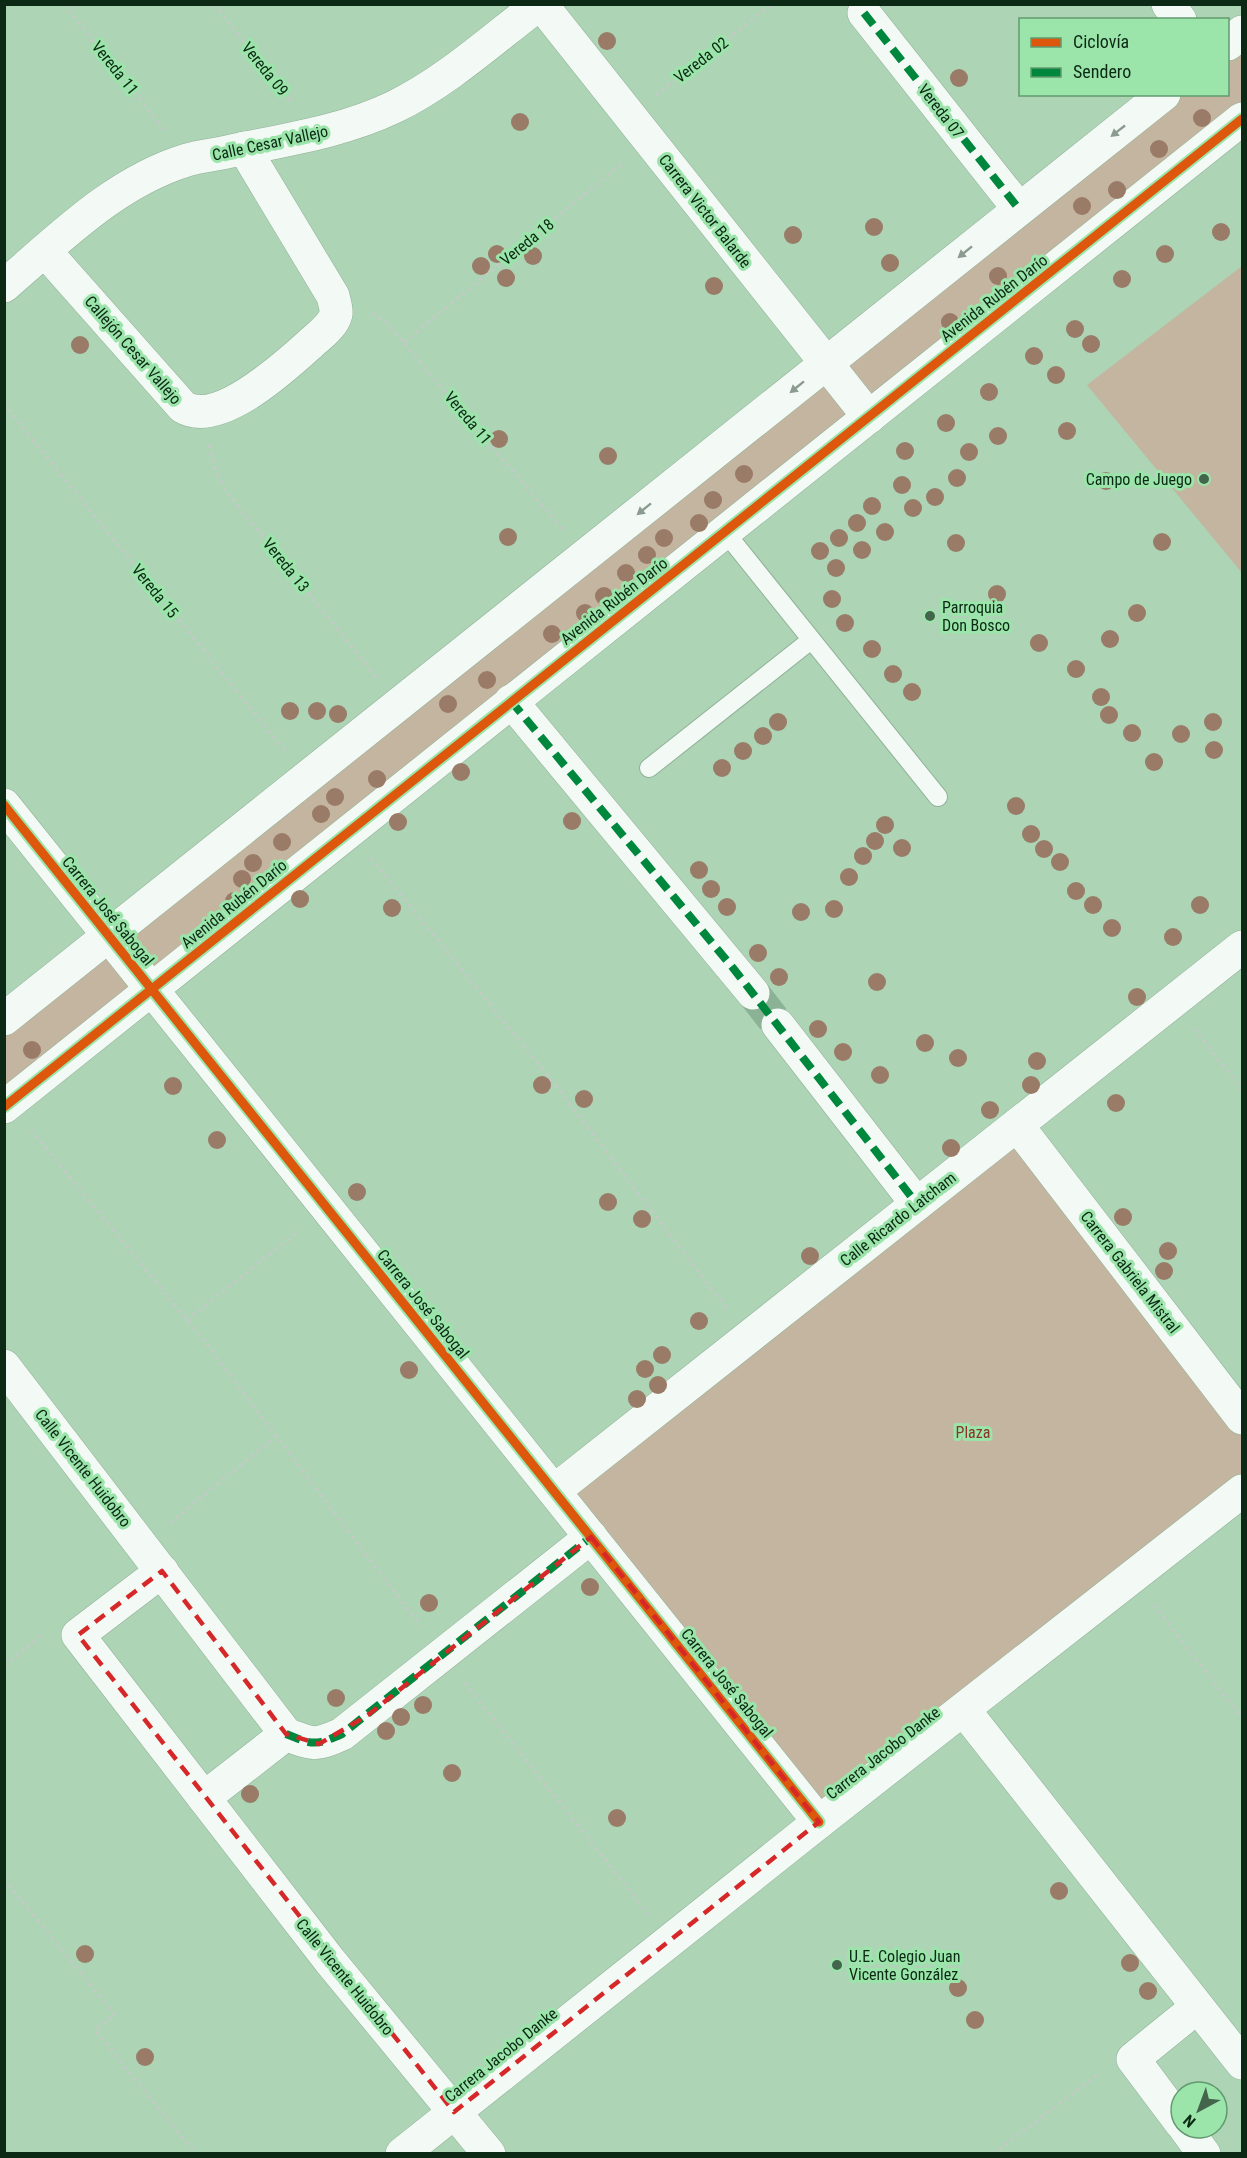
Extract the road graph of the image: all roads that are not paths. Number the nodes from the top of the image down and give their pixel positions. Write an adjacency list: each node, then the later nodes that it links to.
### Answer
1 (540, 4): 9 (street, Calle Cesar Vallejo); 13 (street, Carrera Victor Balarde)
2 (1168, 4): 4 (street)
3 (864, 13): 10 (street, Vereda 07)
4 (1178, 18)
5 (1242, 32): 6 (street)
6 (1229, 42)
7 (1161, 96): 10 (street, one-way to 10)
8 (1242, 120): 14 (street, Avenida Rubén Darío)
9 (244, 148): 11 (street, Calle Cesar Vallejo); 11 (street, Callejón Cesar Vallejo)
10 (1019, 209): 13 (street, one-way to 13)
11 (45, 251): 12 (street, Calle Cesar Vallejo)
12 (4, 286)
13 (826, 364): 14 (street, Carrera Victor Balarde); 21 (street, one-way to 21)
14 (868, 417): 15 (street, Avenida Rubén Darío)
15 (724, 532): 16 (lane); 17 (street, Avenida Rubén Darío)
16 (811, 640): 18 (lane); 19 (lane)
17 (511, 701): 23 (street, Avenida Rubén Darío); 24 (street)
18 (649, 768)
19 (938, 797)
20 (4, 805): 21 (street, Carrera José Sabogal)
21 (109, 936): 23 (street, Carrera José Sabogal); 25 (street)
22 (1242, 947): 28 (street, Calle Ricardo Latcham)
23 (152, 989): 27 (street, Avenida Rubén Darío); 32 (street, Carrera José Sabogal)
24 (753, 993)
25 (4, 1019)
26 (778, 1025): 29 (street)
27 (7, 1105)
28 (1017, 1125): 29 (street, Calle Ricardo Latcham); 31 (street, Carrera Gabriela Mistral)
29 (917, 1204): 32 (street, Calle Ricardo Latcham)
30 (4, 1366): 35 (street, Calle Vicente Huidobro)
31 (1242, 1418)
32 (554, 1491): 34 (street, Carrera José Sabogal)
33 (1242, 1491): 36 (street, Carrera Jacobo Danke)
34 (591, 1537): 37 (street); 39 (street, Carrera José Sabogal)
35 (162, 1570): 37 (street, Calle Vicente Huidobro); 38 (street, Calle Vicente Huidobro)
36 (964, 1710): 39 (street, Carrera Jacobo Danke); 40 (street)
37 (286, 1734): 38 (street)
38 (204, 1798): 43 (street, Calle Vicente Huidobro)
39 (819, 1822): 43 (street, Carrera Jacobo Danke)
40 (1197, 2007): 41 (street); 42 (street)
41 (1242, 2063)
42 (1169, 2107)
43 (454, 2112): 45 (street, Carrera Jacobo Danke); 46 (street, Calle Vicente Huidobro)
44 (1194, 2140): 47 (street)
45 (402, 2154)
46 (489, 2154)
47 (1204, 2154)

